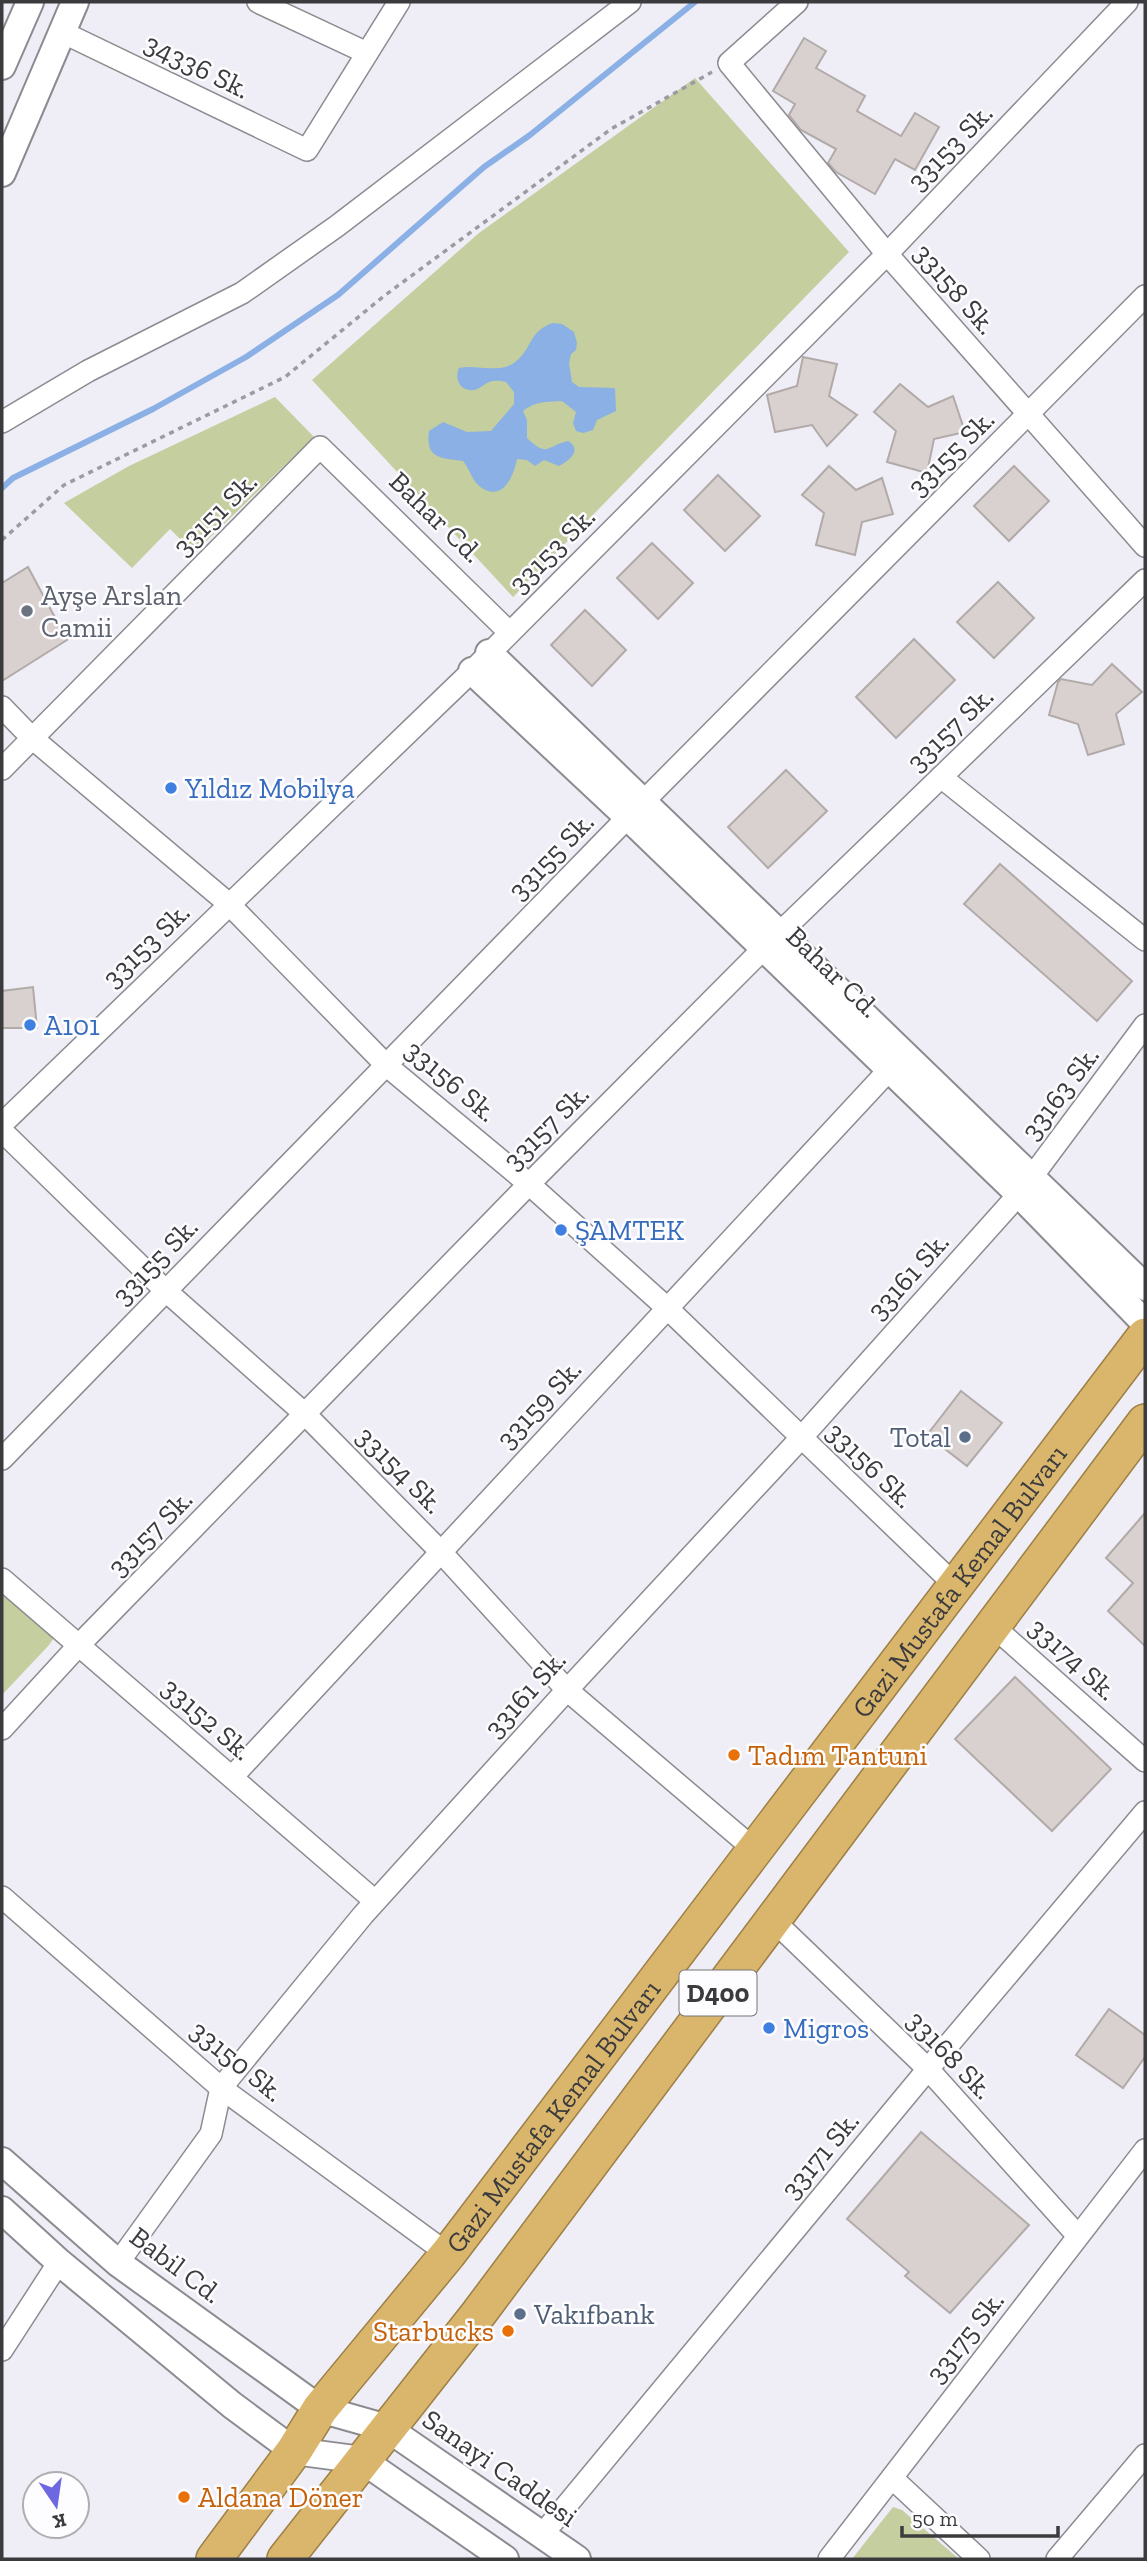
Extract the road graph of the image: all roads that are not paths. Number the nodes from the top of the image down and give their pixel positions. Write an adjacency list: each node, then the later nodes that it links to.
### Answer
1 (30, 2): 10 (street)
2 (75, 2): 8 (street)
3 (258, 2): 9 (street)
4 (399, 2): 9 (street)
5 (630, 2): 15 (street)
6 (796, 2): 12 (street, 33158 Sk.)
7 (1127, 2): 12 (street, 33153 Sk.)
8 (62, 32): 9 (street, 34336 Sk.); 11 (street)
9 (367, 53)
10 (2, 66)
11 (2, 173)
12 (887, 254): 14 (street, 33158 Sk.); 19 (street, 33153 Sk.)
13 (1145, 296): 14 (street, 33155 Sk.)
14 (1028, 415): 17 (street, 33158 Sk.); 25 (street, 33155 Sk.)
15 (2, 422)
16 (320, 447): 19 (street, Bahar Cd.); 22 (street, 33151 Sk.)
17 (1145, 546)
18 (1145, 580): 24 (street, 33157 Sk.)
19 (509, 632): 20 (street, 33153 Sk.)
20 (481, 662): 25 (street, Bahar Cd.); 26 (street, 33153 Sk.)
21 (2, 707): 22 (street, 33156 Sk.)
22 (32, 738): 23 (street, 33151 Sk.); 26 (street, 33156 Sk.)
23 (2, 769)
24 (941, 777): 27 (street); 28 (street, 33157 Sk.)
25 (636, 809): 28 (street, Bahar Cd.); 30 (street, 33155 Sk.)
26 (229, 904): 30 (street, 33156 Sk.); 32 (street, 33153 Sk.)
27 (1145, 940)
28 (772, 941): 31 (street, Bahar Cd.); 34 (street, 33157 Sk.); 35 (street, Bahar Cd.)
29 (1145, 1025): 35 (street, 33163 Sk.)
30 (387, 1066): 34 (street, 33156 Sk.); 37 (street, 33155 Sk.)
31 (888, 1070): 35 (street, Bahar Cd.); 38 (street, 33159 Sk.)
32 (2, 1124)
33 (2, 1131): 37 (street, 33154 Sk.)
34 (529, 1184): 38 (street, 33156 Sk.); 41 (street, 33157 Sk.)
35 (1025, 1186): 36 (street, Bahar Cd.); 39 (street, Bahar Cd.); 43 (street, 33161 Sk.)
36 (1145, 1287)
37 (166, 1290): 41 (street, 33154 Sk.); 44 (street, 33155 Sk.)
38 (666, 1307): 43 (street, 33156 Sk.); 45 (street, 33159 Sk.)
39 (1145, 1323)
40 (1145, 1336): 47 (highway, Gazi Mustafa Kemal Bulvarı / D400)
41 (306, 1415): 45 (street, 33154 Sk.); 49 (street, 33157 Sk.)
42 (1144, 1426): 48 (highway, Gazi Mustafa Kemal Bulvarı / D400)
43 (801, 1438): 47 (street, 33156 Sk.); 50 (street, 33161 Sk.)
44 (2, 1459)
45 (440, 1551): 50 (street, 33154 Sk.); 53 (street, 33159 Sk.)
46 (2, 1578): 49 (street, 33152 Sk.)
47 (956, 1586): 55 (highway, Gazi Mustafa Kemal Bulvarı / D400)
48 (994, 1627): 52 (street, 33174 Sk.); 58 (highway, Gazi Mustafa Kemal Bulvarı / D400)
49 (79, 1645): 51 (street, 33157 Sk.); 53 (street, 33152 Sk.)
50 (567, 1690): 55 (street, 33154 Sk.); 57 (street, 33161 Sk.)
51 (2, 1729)
52 (1145, 1761)
53 (232, 1777): 57 (street, 33152 Sk.)
54 (1145, 1812): 59 (street, 33171 Sk.)
55 (755, 1850): 65 (highway, Gazi Mustafa Kemal Bulvarı / D400)
56 (2, 1897): 60 (street, 33150 Sk.)
57 (375, 1901): 60 (street, 33161 Sk.)
58 (773, 1920): 59 (street, 33168 Sk.); 70 (highway, Gazi Mustafa Kemal Bulvarı / D400)
59 (928, 2069): 64 (street, 33168 Sk.); 75 (street, 33171 Sk.)
60 (221, 2088): 65 (street, 33150 Sk.); 67 (street, 33161 Sk.)
61 (1144, 2156): 64 (street, 33175 Sk.)
62 (2, 2161): 67 (street, Babil Cd.)
63 (2, 2210): 66 (street)
64 (1078, 2236): 74 (street, 33175 Sk.)
65 (448, 2255): 69 (highway, Gazi Mustafa Kemal Bulvarı / D400)
66 (59, 2262): 68 (street); 71 (street)
67 (118, 2263): 69 (street, Babil Cd.)
68 (2, 2350)
69 (320, 2409): 70 (street, Sanayi Caddesi); 71 (highway, Gazi Mustafa Kemal Bulvarı / D400)
70 (387, 2428): 73 (highway, Gazi Mustafa Kemal Bulvarı / D400); 75 (street, Sanayi Caddesi)
71 (294, 2451): 73 (street); 76 (highway, Gazi Mustafa Kemal Bulvarı / D400)
72 (1145, 2455): 82 (street)
73 (362, 2460): 77 (highway, Gazi Mustafa Kemal Bulvarı / D400); 78 (street)
74 (892, 2478): 80 (street, 33175 Sk.); 81 (street)
75 (542, 2535): 79 (street, Sanayi Caddesi)
76 (214, 2559)
77 (285, 2559)
78 (505, 2559)
79 (577, 2559)
80 (830, 2559)
81 (979, 2559)
82 (1057, 2559)

